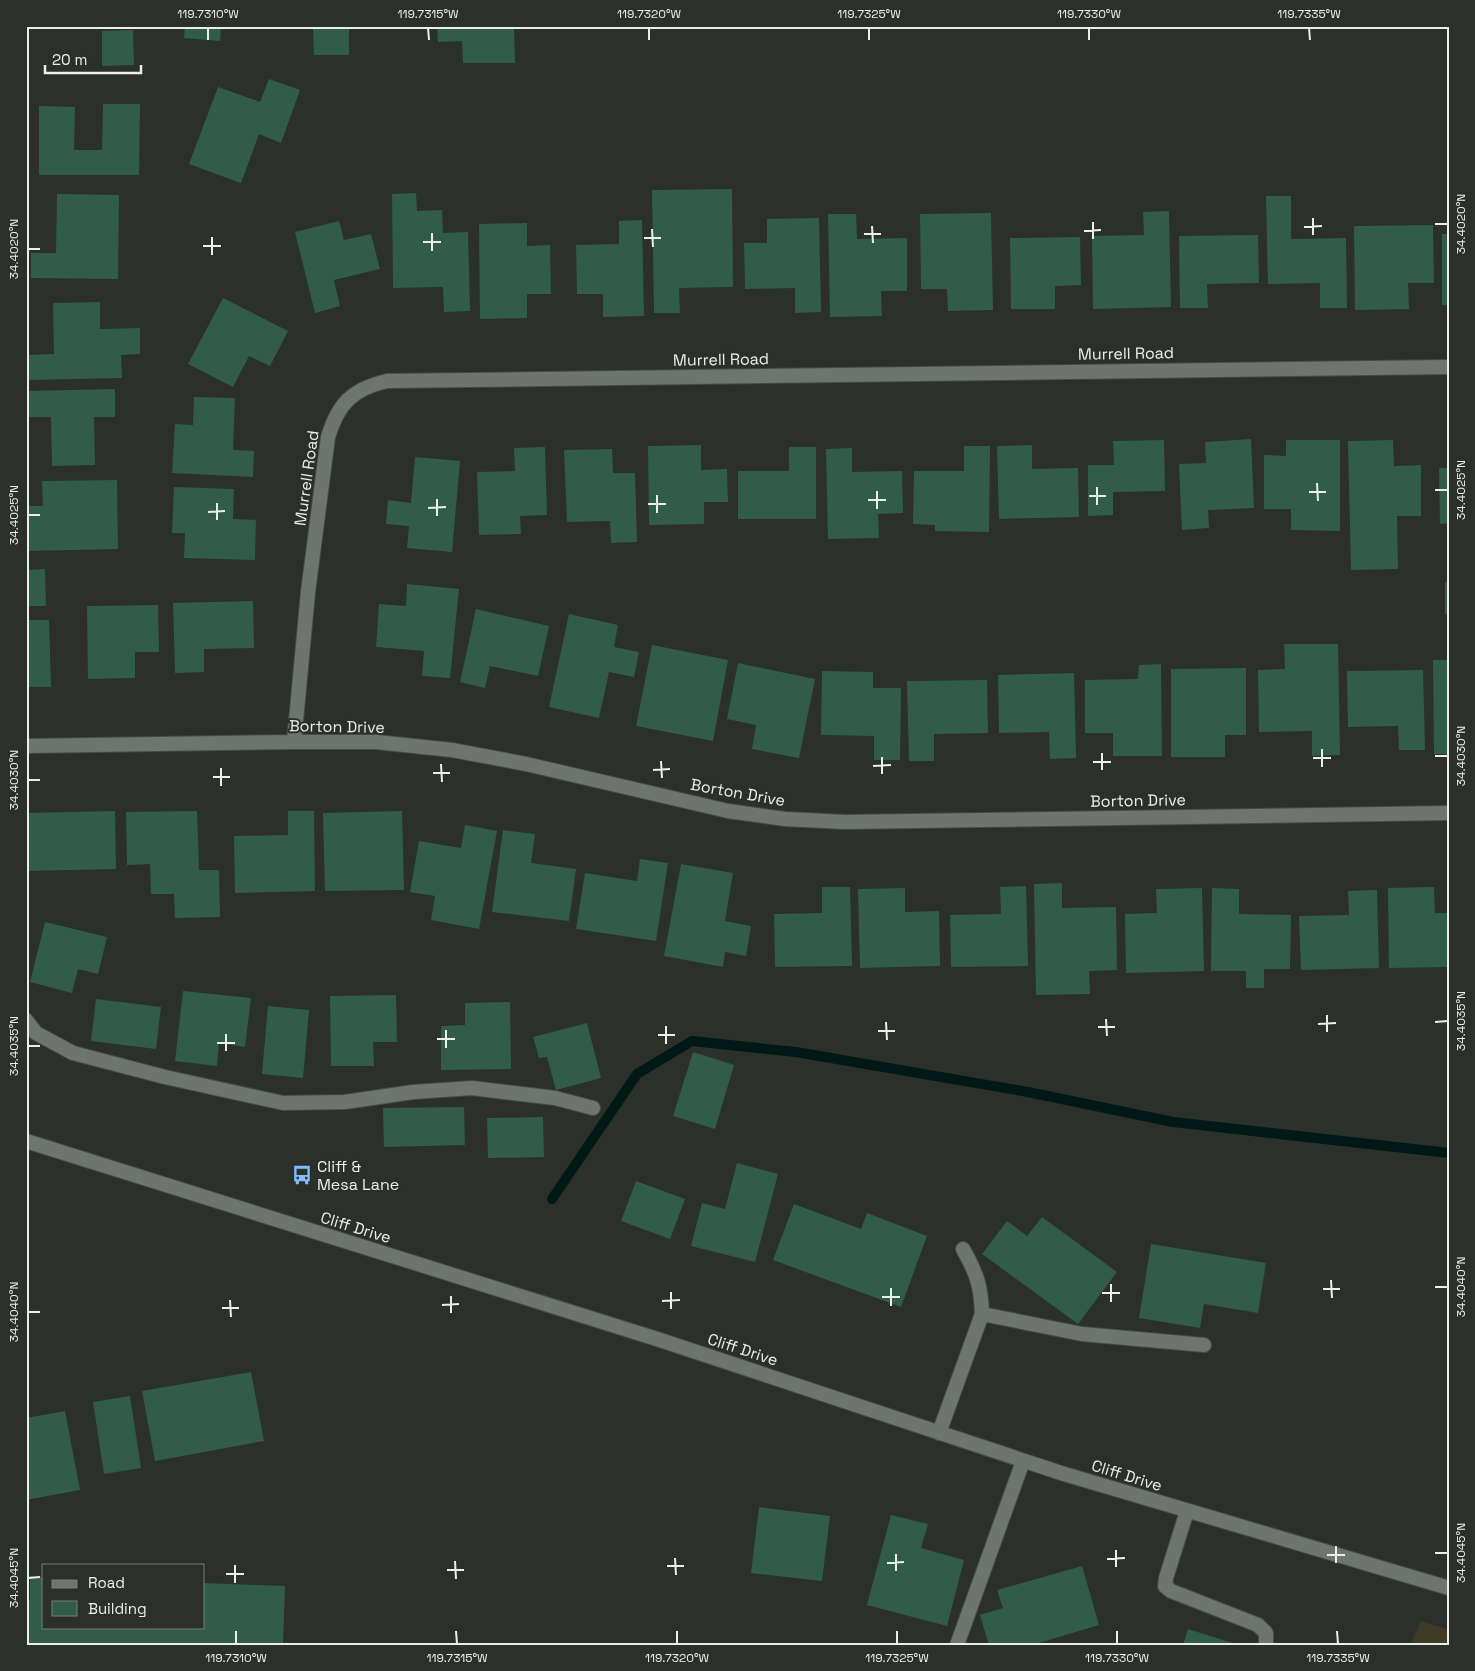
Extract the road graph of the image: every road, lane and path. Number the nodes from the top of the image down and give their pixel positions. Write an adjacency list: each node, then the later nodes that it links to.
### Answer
1 (1449, 367): 2 (street, Murrell Road)
2 (294, 742): 3 (street, Borton Drive); 4 (street, Borton Drive)
3 (26, 746)
4 (1449, 813)
5 (26, 1020): 6 (street)
6 (593, 1108)
7 (26, 1141): 11 (street, Cliff Drive)
8 (963, 1249): 9 (street)
9 (982, 1314): 10 (street); 11 (street)
10 (1204, 1345)
11 (939, 1433): 12 (street, Cliff Drive)
12 (1023, 1461): 13 (street, Cliff Drive); 15 (street)
13 (1187, 1511): 14 (street, Cliff Drive); 16 (street)
14 (1449, 1588)
15 (957, 1645)
16 (1266, 1645)

